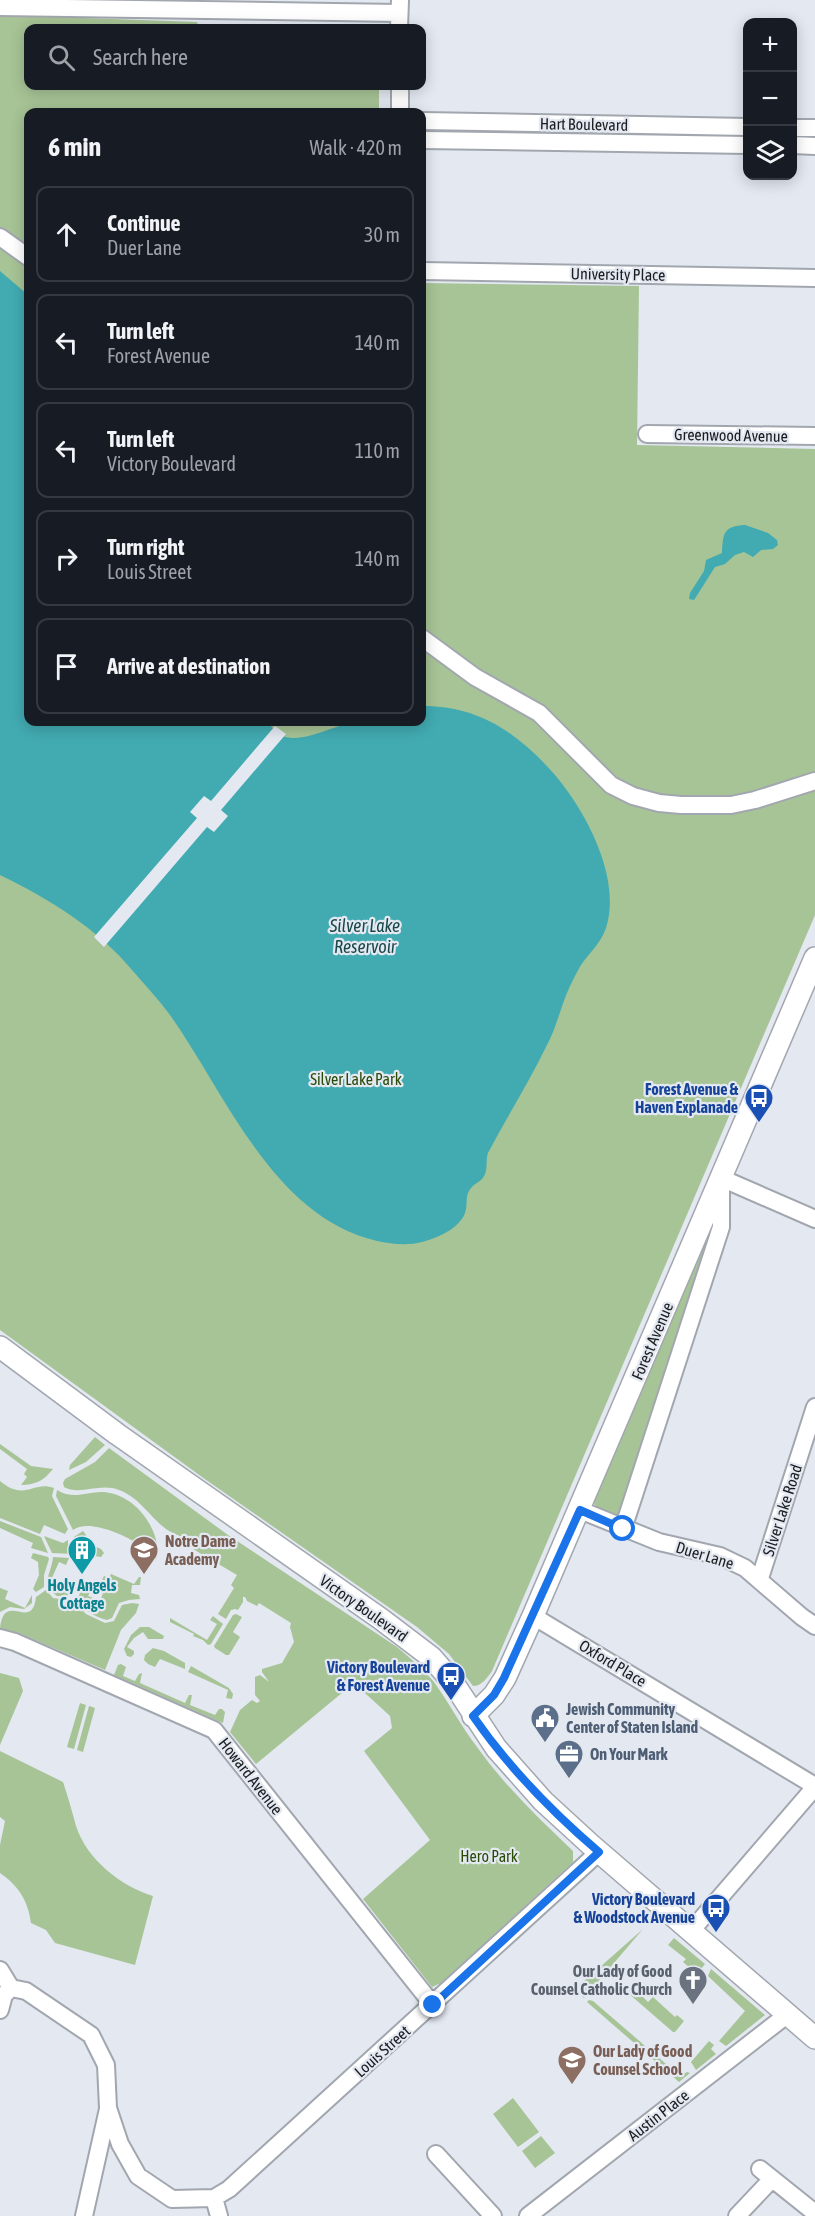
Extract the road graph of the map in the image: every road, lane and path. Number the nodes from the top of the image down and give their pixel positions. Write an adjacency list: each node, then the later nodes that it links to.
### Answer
1 (5, 3): 2 (street)
2 (158, 5): 3 (street)
3 (303, 6): 4 (street)
4 (399, 14)
5 (400, 90): 6 (street)
6 (400, 108)
7 (426, 122): 8 (street, Hart Boulevard)
8 (743, 127)
9 (797, 128): 10 (street)
10 (815, 128)
11 (426, 140): 12 (street, Hart Boulevard)
12 (743, 145)
13 (797, 146): 14 (street)
14 (815, 146)
15 (0, 237): 16 (street)
16 (24, 254)
17 (426, 271): 18 (street, University Place)
18 (815, 278)
19 (648, 434): 20 (street, Greenwood Avenue)
20 (815, 436)
21 (426, 641): 22 (street)
22 (815, 781)
23 (815, 958): 24 (main road, Forest Avenue)
24 (721, 1178): 25 (street); 28 (main road, Forest Avenue); 29 (street)
25 (815, 1219)
26 (0, 1347): 34 (main road, Victory Boulevard)
27 (815, 1407): 30 (street, Silver Lake Road)
28 (580, 1510): 29 (street, Duer Lane); 31 (main road, Forest Avenue)
29 (623, 1529): 30 (street, Duer Lane)
30 (760, 1578): 32 (street, Duer Lane)
31 (533, 1616): 34 (main road, Forest Avenue); 35 (street, Oxford Place)
32 (815, 1626)
33 (0, 1638): 40 (street, Howard Avenue)
34 (473, 1716): 36 (main road, Victory Boulevard)
35 (815, 1787): 37 (street)
36 (599, 1852): 37 (main road, Victory Boulevard); 40 (street, Louis Street)
37 (691, 1931): 42 (main road, Victory Boulevard)
38 (0, 1970): 39 (street)
39 (11, 1988): 41 (street); 44 (street)
40 (433, 2005): 46 (street, Louis Street)
41 (0, 2010)
42 (788, 2014): 43 (main road, Victory Boulevard); 51 (street, Austin Place)
43 (815, 2038)
44 (108, 2108): 46 (street); 48 (street)
45 (436, 2154): 50 (street)
46 (214, 2198): 49 (street)
47 (815, 2213): 52 (street)
48 (84, 2216)
49 (219, 2216)
50 (493, 2216)
51 (528, 2216)
52 (737, 2216)

